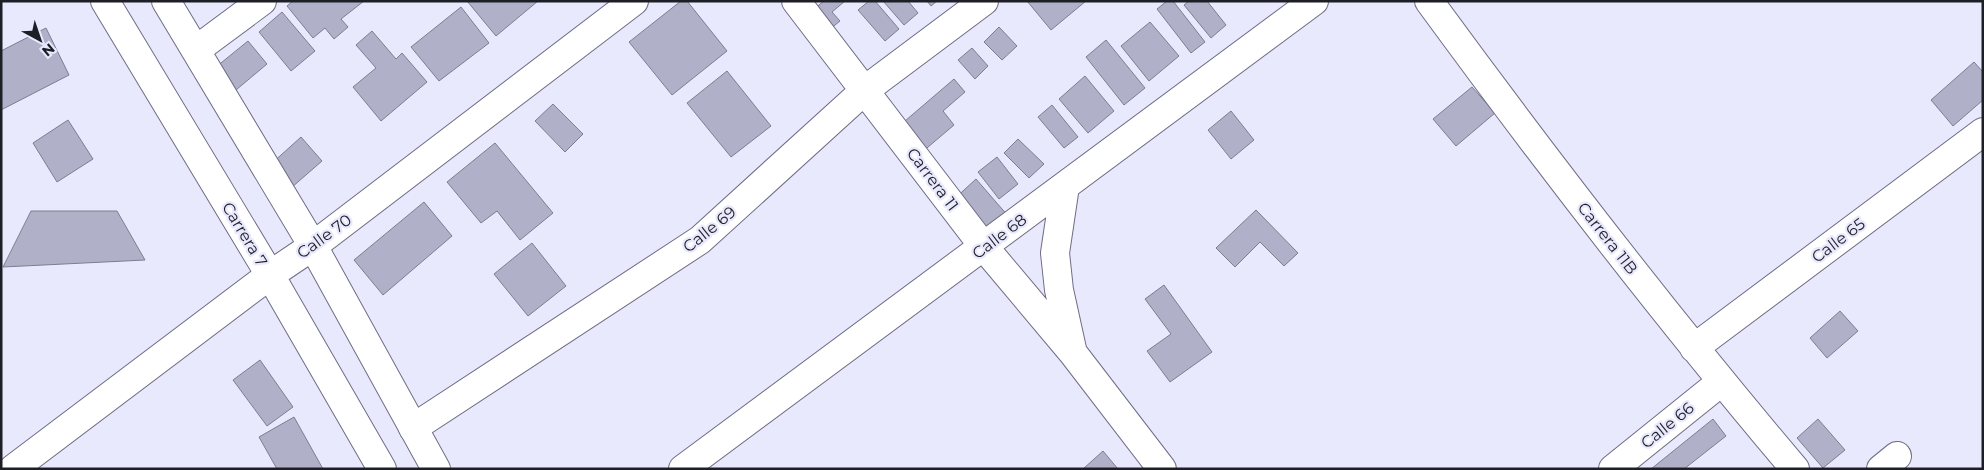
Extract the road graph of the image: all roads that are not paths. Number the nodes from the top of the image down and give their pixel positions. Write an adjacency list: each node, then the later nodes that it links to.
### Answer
1 (105, 1): 15 (street, Carrera 7)
2 (166, 1): 9 (street)
3 (262, 1): 9 (street)
4 (634, 1): 13 (street, Calle 70)
5 (796, 1): 10 (street, Carrera 11)
6 (984, 1): 10 (street, Calle 69)
7 (1314, 1): 12 (street, Calle 68)
8 (1429, 1): 16 (street, Carrera 11B)
9 (196, 50): 13 (street)
10 (865, 90): 14 (street, Carrera 11); 19 (street, Calle 69)
11 (1983, 132): 16 (street, Calle 65)
12 (1065, 186): 14 (street, Calle 68); 17 (street, Carrera 11)
13 (312, 246): 15 (street, Calle 70); 19 (street)
14 (984, 247): 17 (street, Carrera 11); 23 (street, Calle 68)
15 (270, 275): 20 (street, Calle 70); 21 (street, Carrera 7)
16 (1694, 348): 18 (street, Carrera 11B)
17 (1073, 353): 24 (street, Carrera 11)
18 (1721, 382): 25 (street, Calle 66); 26 (street, Carrera 11B)
19 (413, 428): 22 (street)
20 (14, 468)
21 (382, 469)
22 (436, 469)
23 (683, 469)
24 (1162, 469)
25 (1613, 469)
26 (1795, 469)

